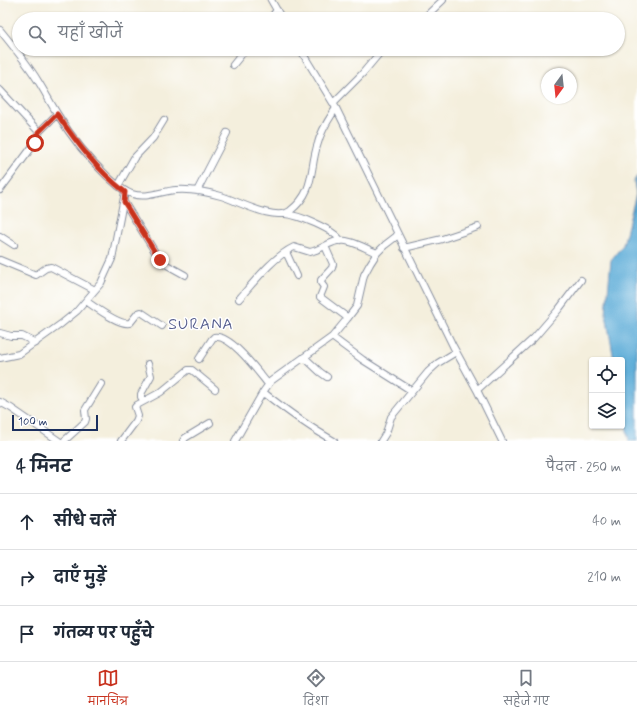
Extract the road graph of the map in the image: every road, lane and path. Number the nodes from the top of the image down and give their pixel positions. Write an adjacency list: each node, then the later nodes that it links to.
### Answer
1 (271, 0): 3 (street)
2 (443, 0): 4 (street)
3 (277, 10)
4 (430, 12)
5 (0, 30): 6 (street)
6 (12, 45)
7 (21, 56): 14 (street)
8 (240, 56): 11 (street)
9 (304, 56): 13 (street)
10 (377, 56): 13 (street)
11 (233, 65)
12 (0, 90): 16 (street)
13 (334, 105): 23 (street); 25 (street)
14 (57, 114): 16 (street); 18 (street)
15 (164, 120): 18 (street)
16 (39, 132): 19 (street)
17 (227, 133): 20 (street)
18 (118, 186): 21 (street)
19 (0, 190)
20 (197, 191): 21 (street); 23 (street)
21 (125, 192): 22 (street)
22 (124, 202): 34 (street); 37 (street)
23 (285, 214): 27 (street)
24 (478, 227): 30 (street)
25 (398, 235): 30 (street); 32 (street)
26 (0, 236): 28 (street)
27 (341, 241): 29 (street); 32 (street)
28 (14, 245)
29 (325, 246): 31 (street); 40 (street)
30 (404, 248): 45 (street)
31 (286, 252): 35 (street); 38 (street)
32 (377, 253): 40 (street)
33 (0, 260): 37 (street)
34 (186, 275)
35 (297, 276)
36 (581, 280): 54 (street)
37 (95, 290): 39 (street)
38 (239, 299)
39 (86, 301): 41 (street); 44 (street)
40 (348, 318): 43 (street)
41 (162, 326)
42 (0, 333): 44 (street)
43 (332, 337): 46 (street); 56 (street)
44 (36, 343): 47 (street)
45 (456, 352): 54 (street); 56 (street)
46 (304, 357): 50 (street); 52 (street)
47 (0, 358)
48 (199, 358): 52 (street)
49 (148, 364): 57 (street)
50 (327, 377)
51 (101, 384): 61 (street)
52 (268, 384): 55 (street)
53 (215, 389): 57 (street)
54 (477, 390): 67 (street)
55 (263, 392): 64 (street); 65 (street)
56 (412, 392): 66 (street)
57 (144, 401): 62 (street)
58 (0, 402): 60 (street)
59 (210, 423): 63 (street)
60 (60, 441)
61 (64, 441)
62 (121, 441)
63 (183, 441)
64 (234, 441)
65 (334, 441)
66 (381, 441)
67 (502, 441)

